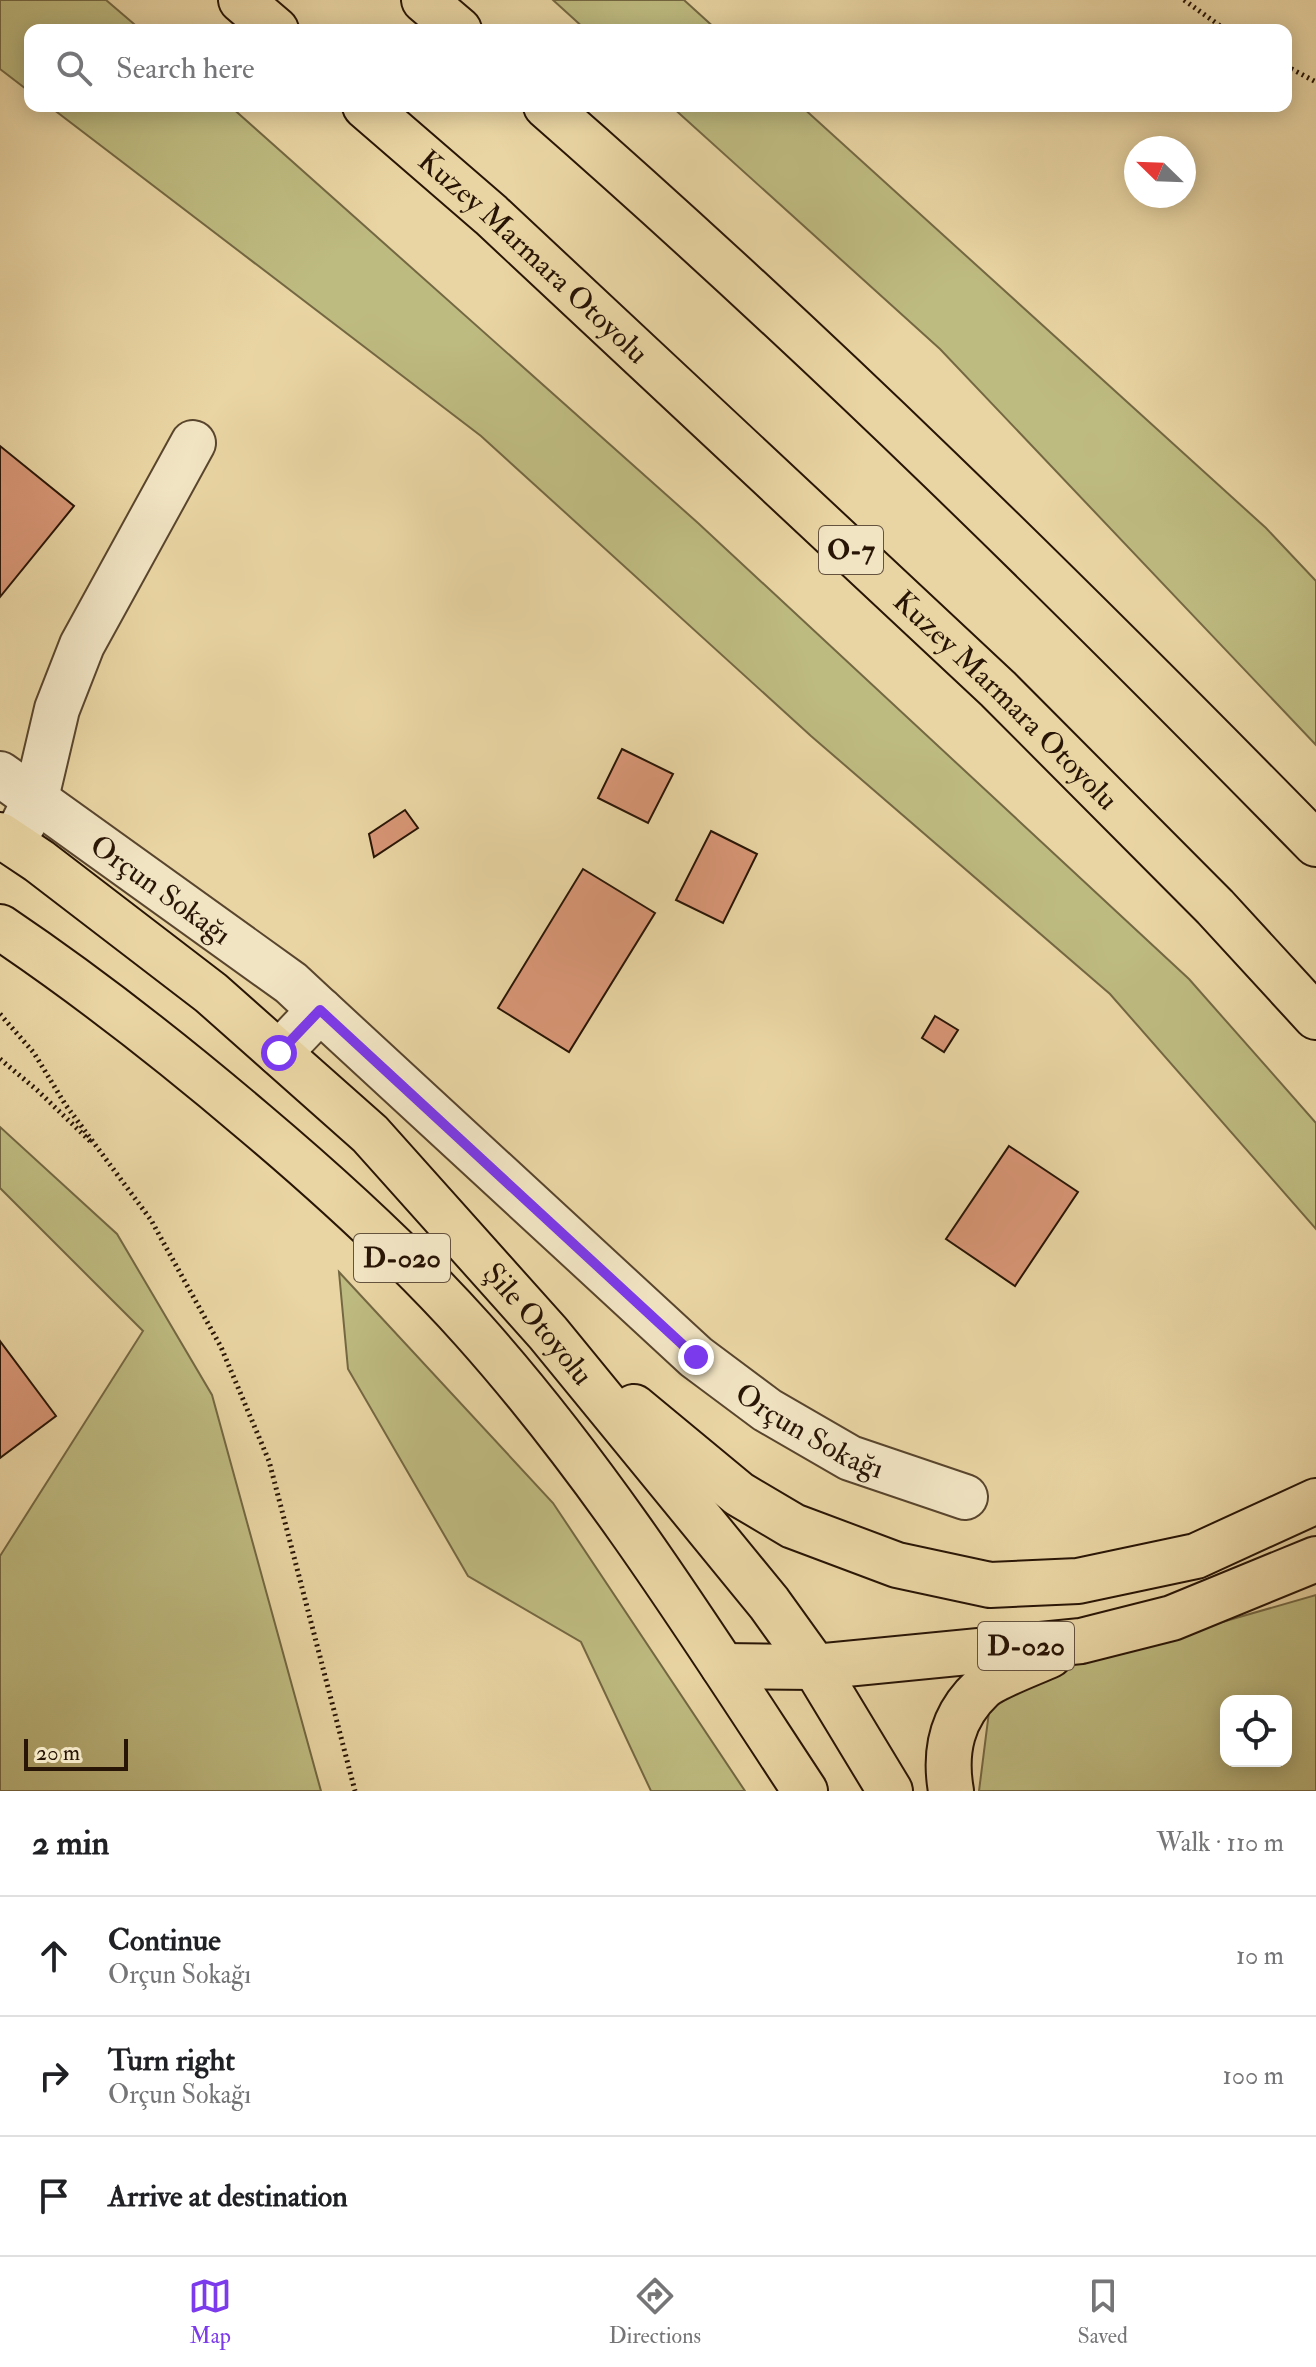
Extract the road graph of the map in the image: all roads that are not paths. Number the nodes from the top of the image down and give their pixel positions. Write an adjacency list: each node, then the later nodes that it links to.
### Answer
1 (241, 0): 3 (highway)
2 (424, 0): 4 (highway)
3 (269, 24)
4 (452, 24)
5 (372, 112): 14 (highway, Kuzey Marmara Otoyolu / O-7)
6 (553, 112): 11 (highway)
7 (193, 443): 9 (street)
8 (0, 774): 9 (street, Orçun Sokağı)
9 (36, 798): 10 (street); 13 (street, Orçun Sokağı)
10 (7, 839): 15 (highway, Şile Otoyolu)
11 (1316, 844)
12 (0, 927): 21 (highway, Şile Otoyolu / D-020)
13 (320, 1010): 15 (street); 17 (street, Orçun Sokağı)
14 (1316, 1017)
15 (279, 1053): 16 (highway, Şile Otoyolu)
16 (548, 1333): 18 (highway, D-020); 22 (highway, Şile Otoyolu)
17 (965, 1497)
18 (1316, 1501)
19 (1316, 1559): 20 (highway, D-020)
20 (1081, 1641): 22 (highway, D-020); 25 (highway)
21 (723, 1666): 22 (highway, D-020); 23 (highway, Şile Otoyolu)
22 (815, 1667): 24 (highway, Şile Otoyolu)
23 (805, 1791)
24 (890, 1791)
25 (951, 1791)

